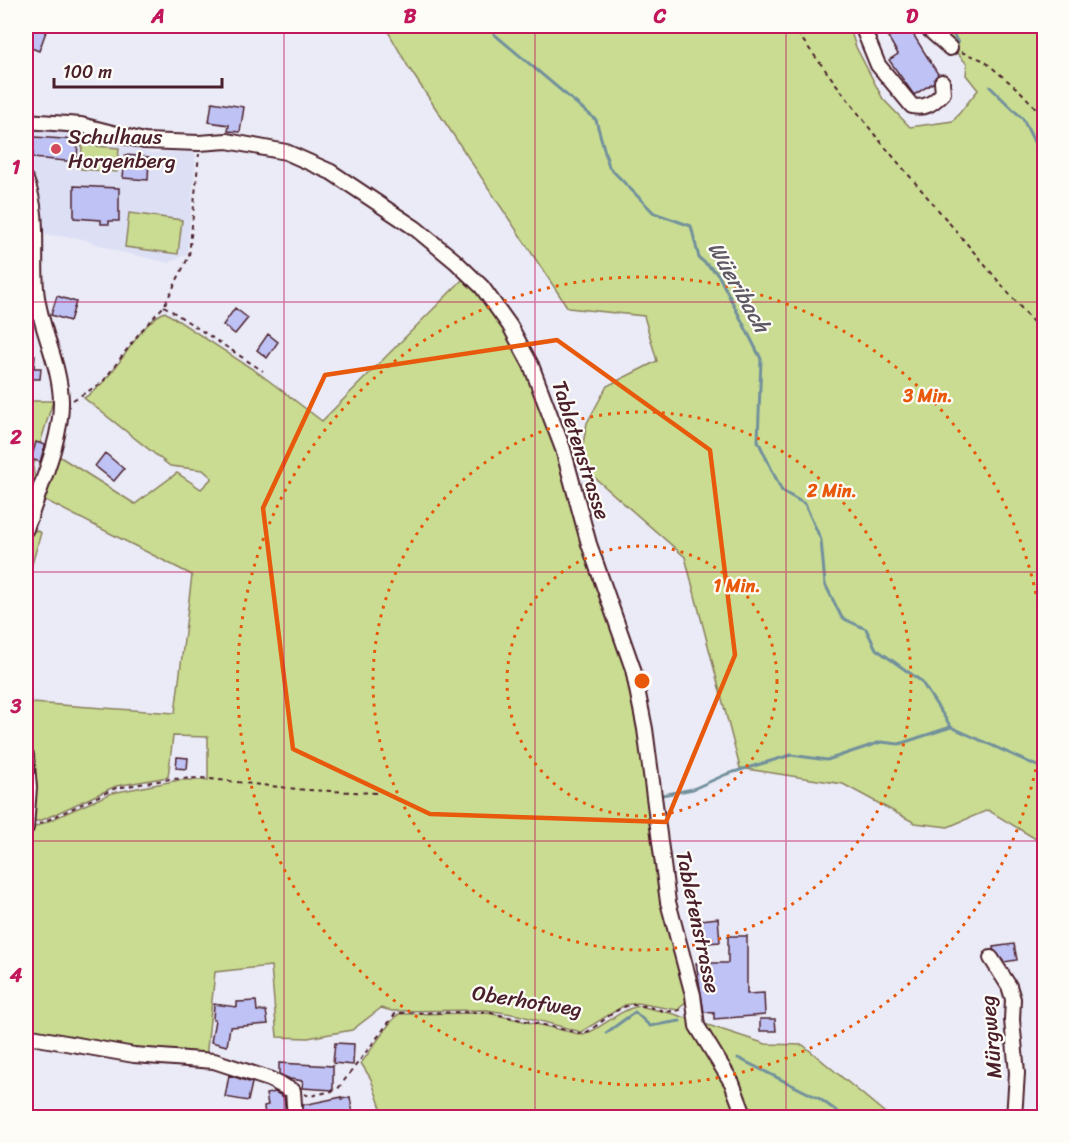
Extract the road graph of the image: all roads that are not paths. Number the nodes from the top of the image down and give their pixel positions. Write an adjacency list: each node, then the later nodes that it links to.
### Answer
1 (862, 26): 4 (street)
2 (926, 26): 3 (street)
3 (951, 48)
4 (942, 82)
5 (26, 121): 13 (street, Tabletenstrasse)
6 (26, 180): 7 (street)
7 (26, 529)
8 (26, 755): 9 (street)
9 (27, 825)
10 (991, 958): 14 (street, Mürgweg)
11 (26, 1036): 12 (street)
12 (294, 1114)
13 (746, 1118)
14 (1014, 1118)

